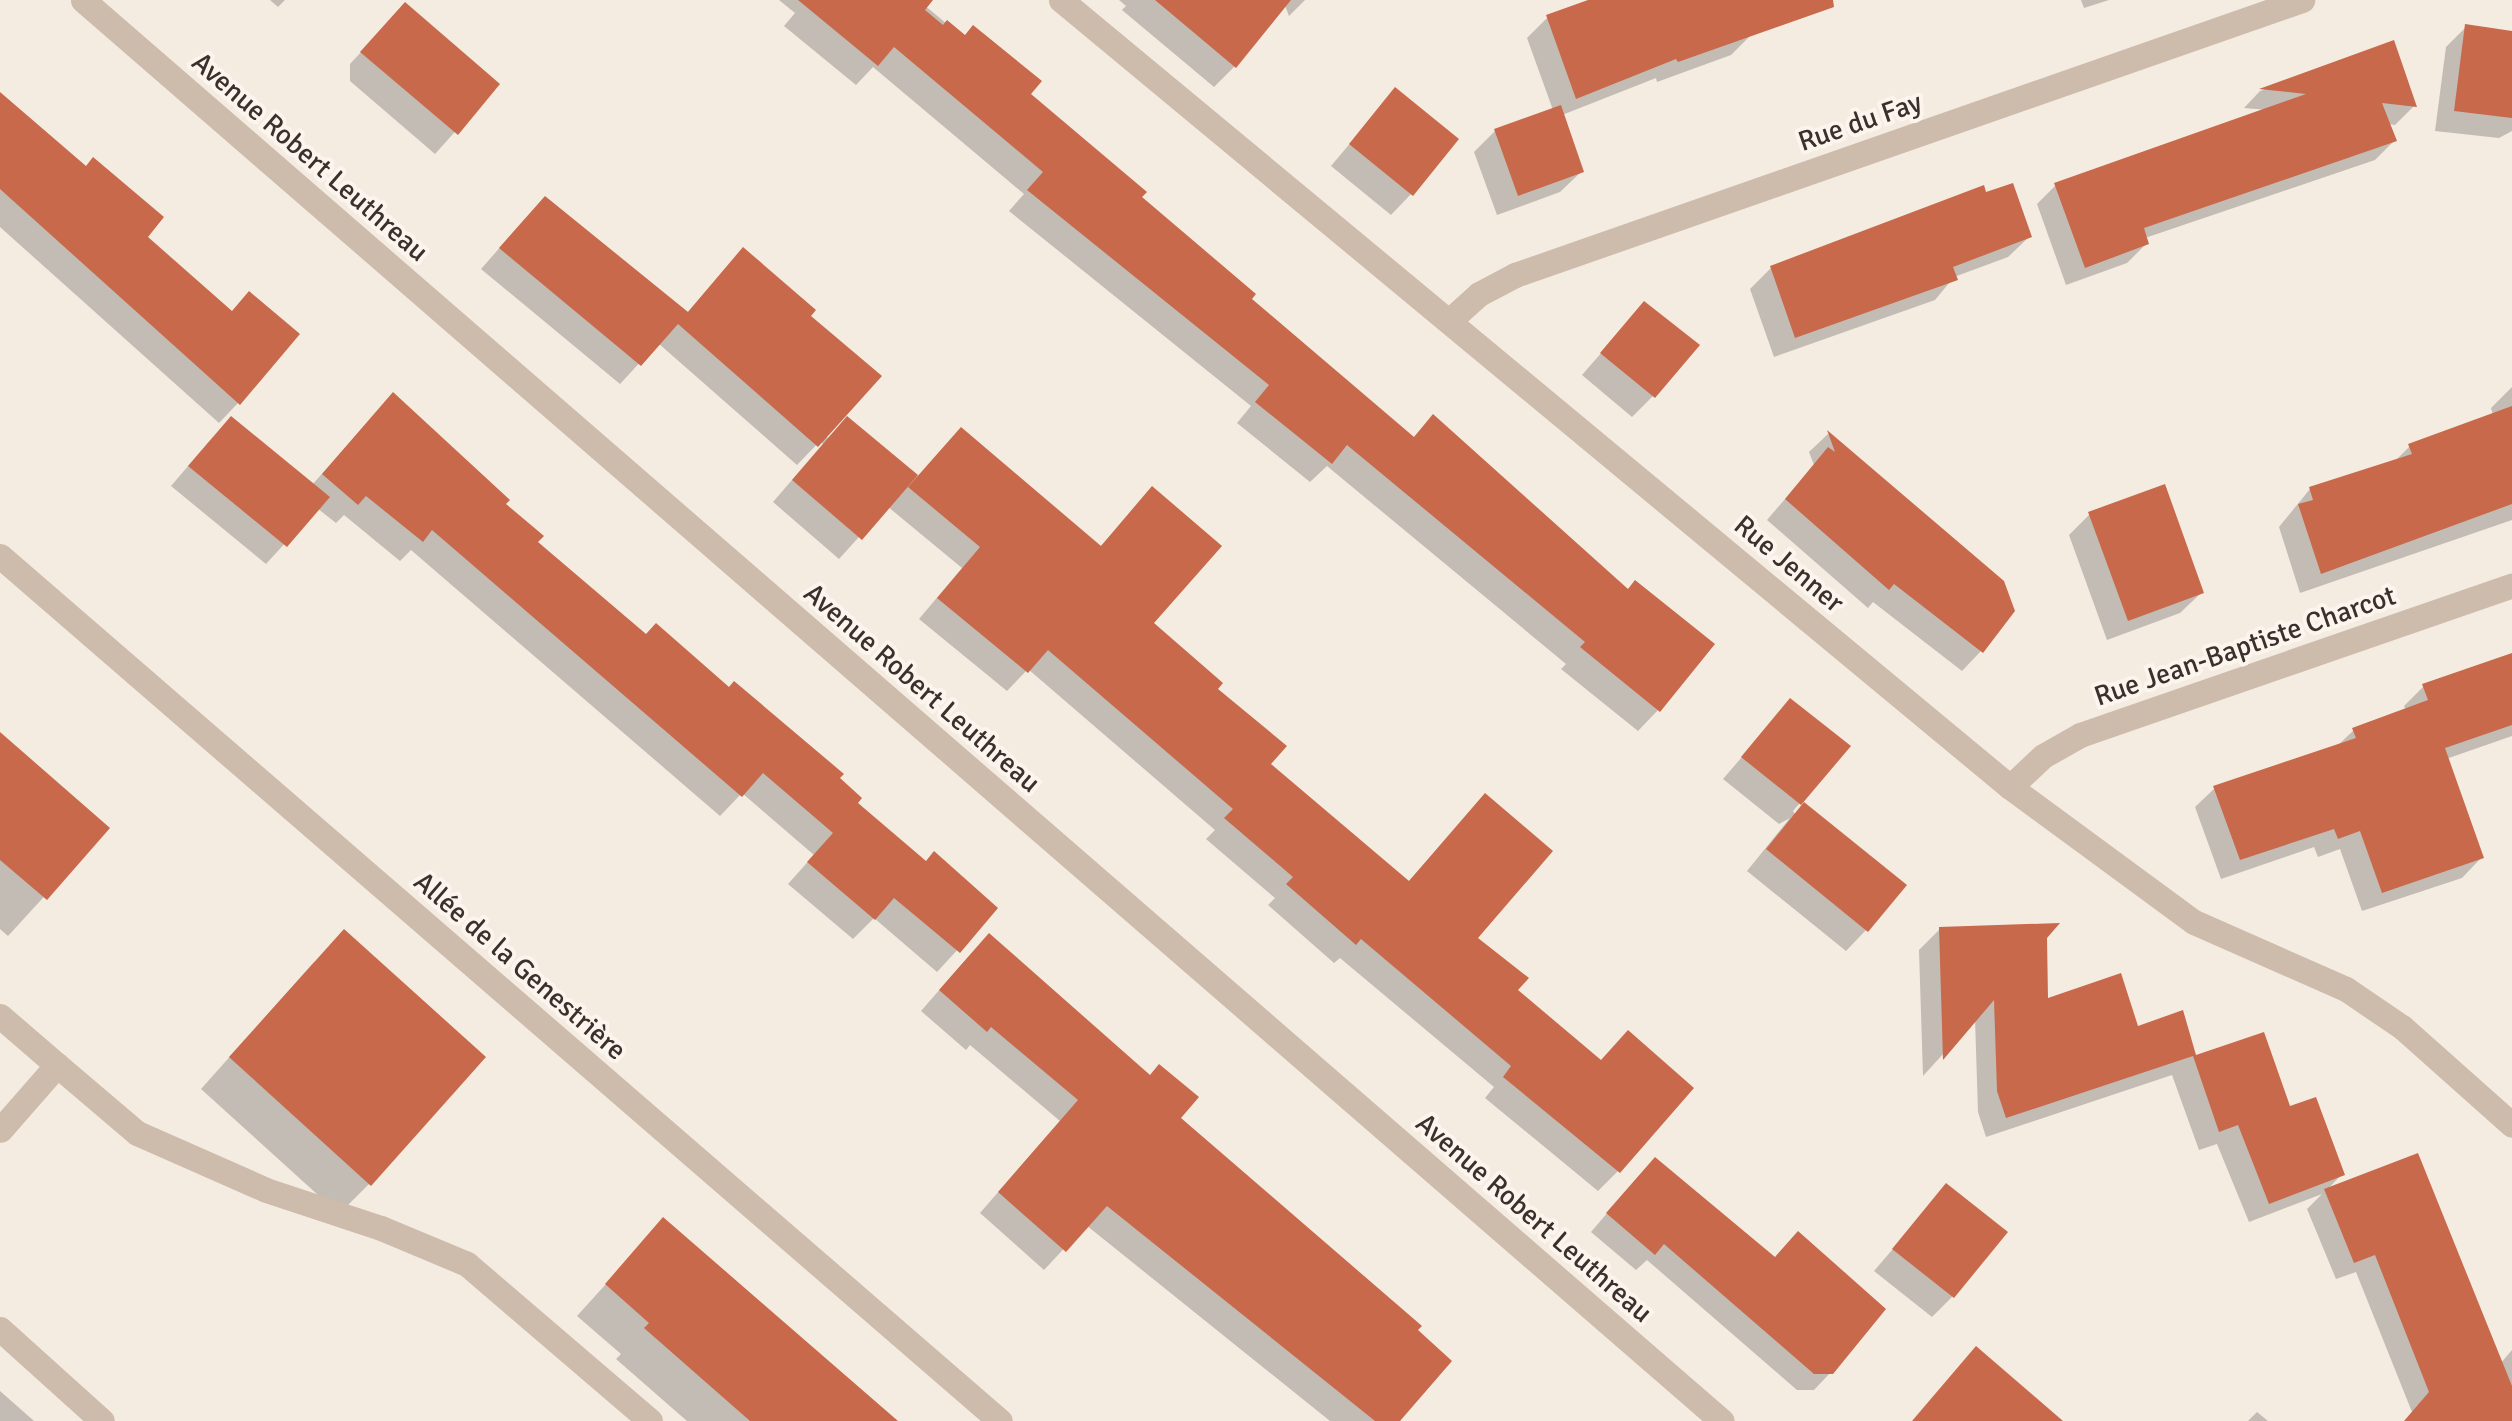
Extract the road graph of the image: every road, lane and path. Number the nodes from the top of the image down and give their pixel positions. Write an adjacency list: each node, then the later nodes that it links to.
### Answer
1 (83, 0): 16 (street, Avenue Robert Leuthreau)
2 (1061, 0): 4 (street, Rue Jenner)
3 (2302, 0): 4 (street, Rue du Fay)
4 (1449, 321): 7 (street, Rue Jenner)
5 (0, 556): 15 (street, Allée de la Genestrière)
6 (2512, 585): 7 (street, Rue Jean-Baptiste Charcot)
7 (2010, 786): 10 (street, Rue Jenner)
8 (0, 1016): 9 (street)
9 (57, 1065): 11 (street); 14 (street)
10 (2512, 1125)
11 (0, 1130)
12 (0, 1329): 13 (street)
13 (102, 1421)
14 (650, 1421)
15 (1000, 1421)
16 (1722, 1421)

